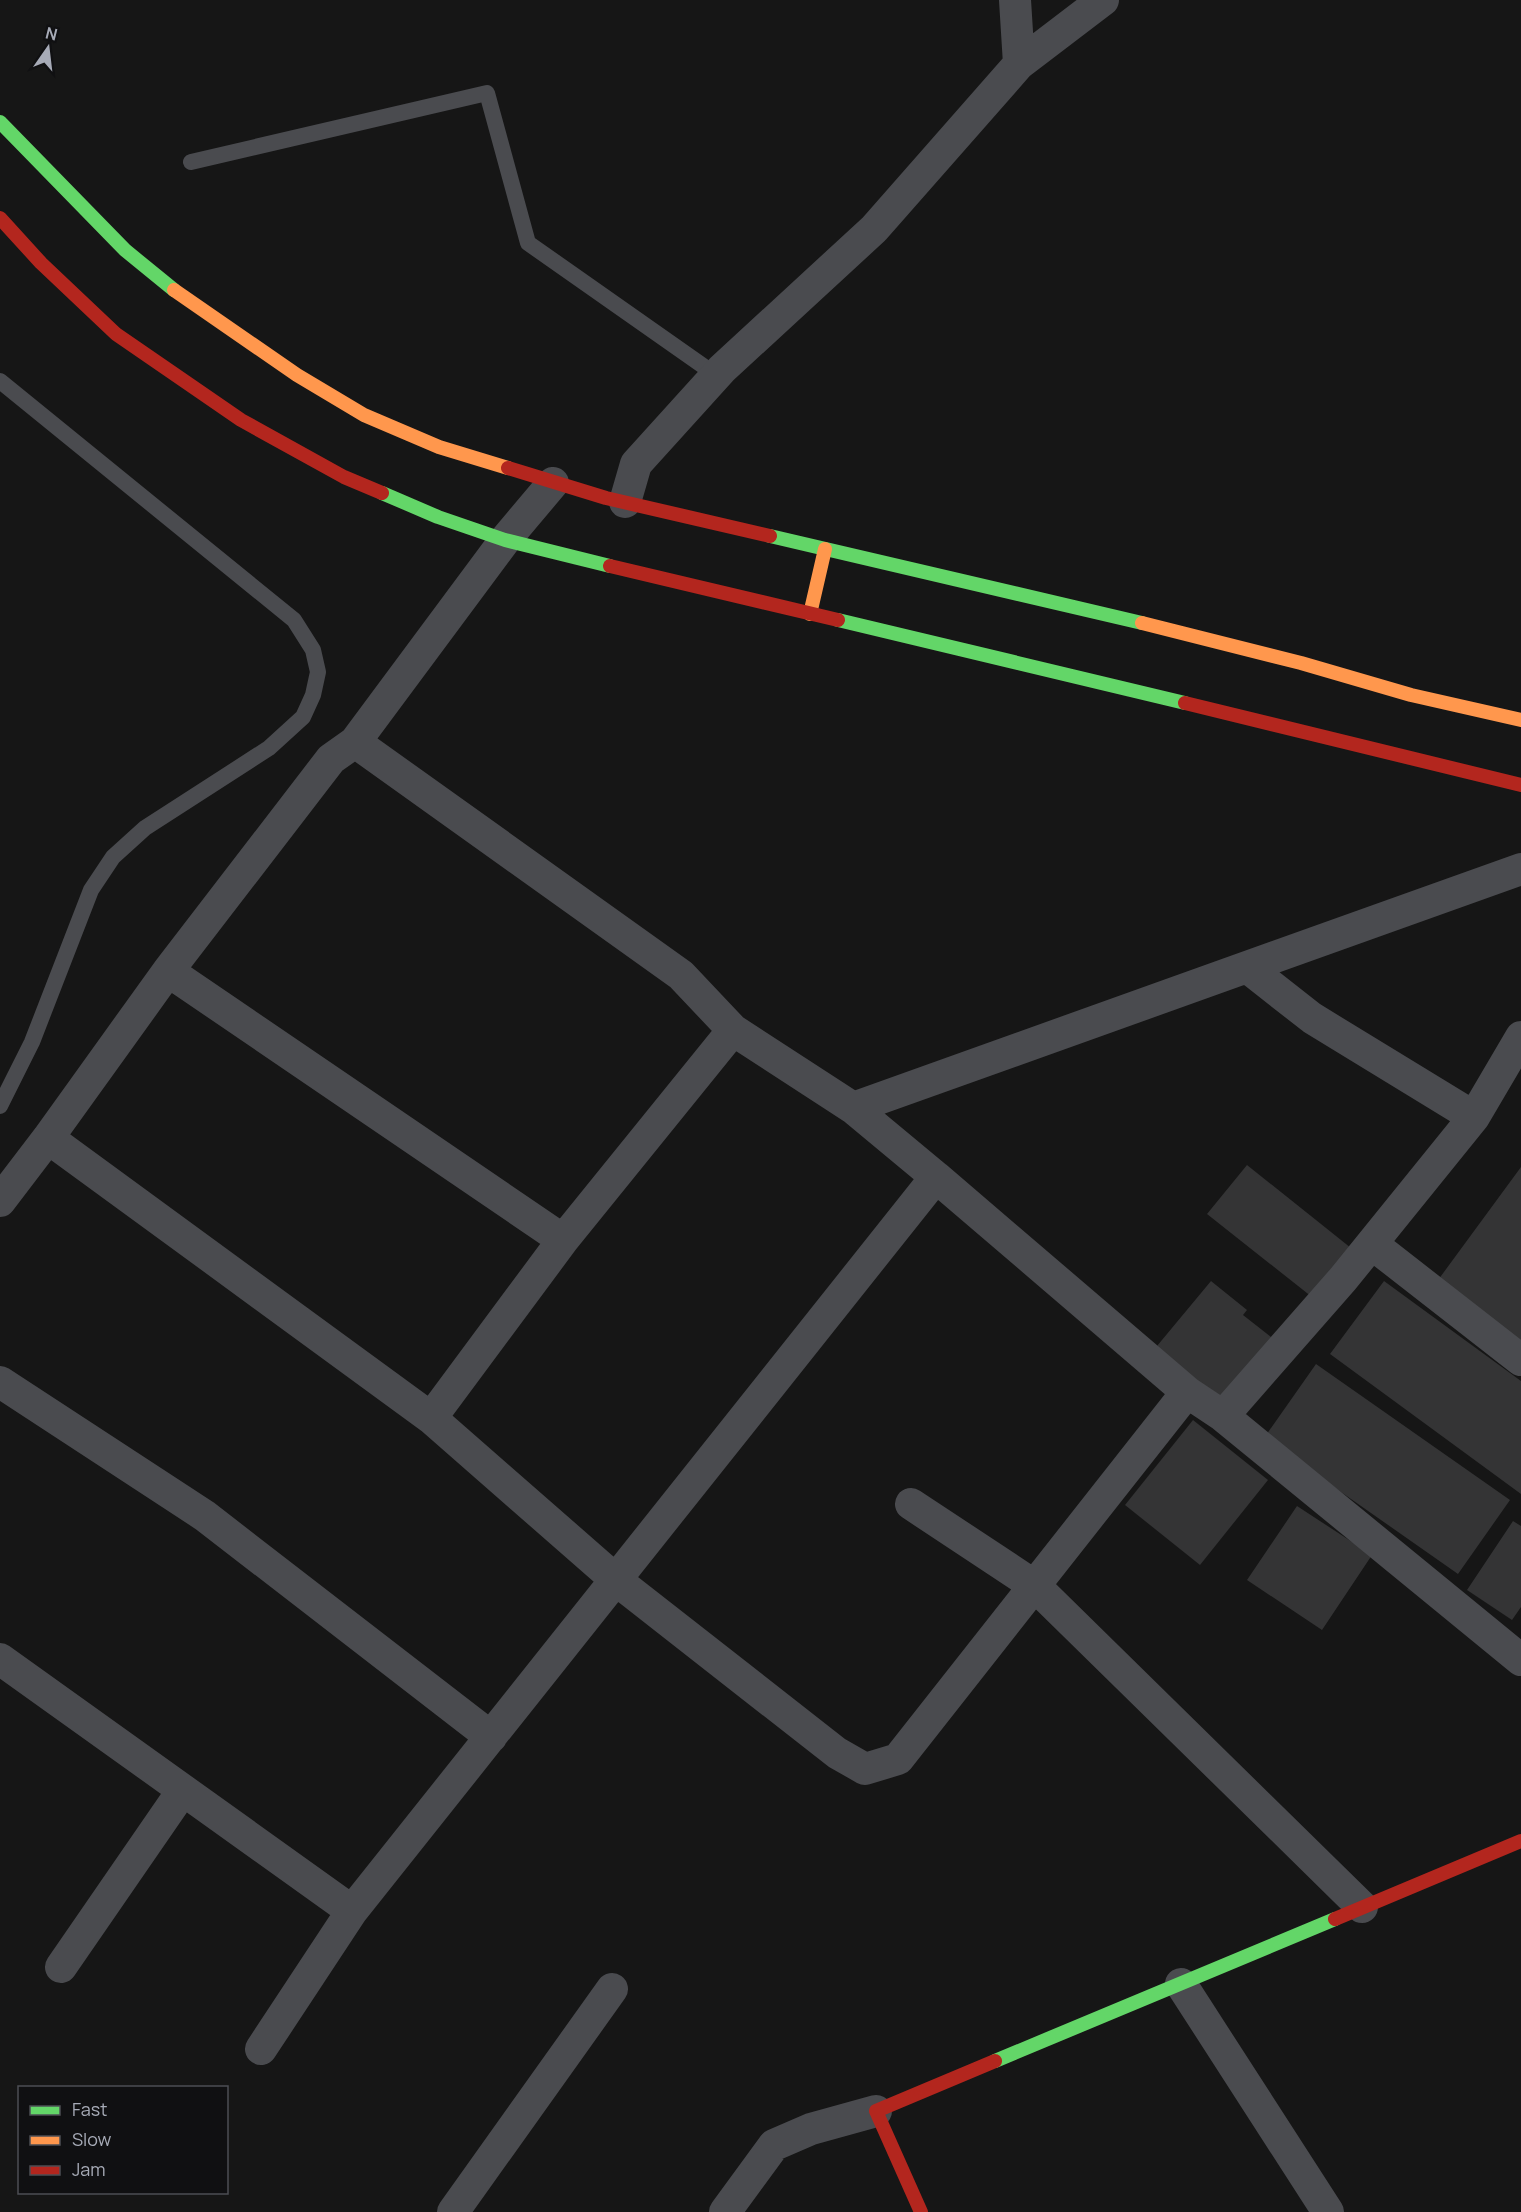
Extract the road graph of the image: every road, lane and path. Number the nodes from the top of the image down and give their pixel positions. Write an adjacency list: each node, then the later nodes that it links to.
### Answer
1 (1015, 0): 3 (street)
2 (1103, 0): 3 (street)
3 (1019, 64): 7 (street)
4 (0, 122): 9 (street)
5 (191, 162): 7 (lane)
6 (0, 218): 11 (street)
7 (716, 375): 10 (street)
8 (0, 381): 22 (lane)
9 (553, 483): 10 (street); 11 (street)
10 (625, 502): 12 (street)
11 (505, 540): 13 (street); 15 (street)
12 (825, 549): 13 (street); 14 (street)
13 (810, 614): 16 (street)
14 (1521, 720)
15 (355, 742): 19 (street); 20 (street)
16 (1521, 786)
17 (1521, 868): 18 (street)
18 (1247, 967): 23 (street); 24 (street)
19 (168, 971): 25 (street); 28 (street)
20 (733, 1030): 23 (street); 28 (street)
21 (1521, 1037): 24 (street)
22 (0, 1106)
23 (853, 1108): 26 (street)
24 (1474, 1118): 29 (street)
25 (48, 1138): 27 (street); 34 (street)
26 (936, 1177): 32 (street); 36 (street)
27 (0, 1201)
28 (563, 1240): 34 (street)
29 (1372, 1244): 30 (street); 33 (street)
30 (1521, 1360)
31 (0, 1382): 40 (street)
32 (1187, 1392): 33 (street); 37 (street)
33 (1223, 1416): 38 (street)
34 (431, 1418): 36 (street)
35 (911, 1504): 37 (street)
36 (616, 1580): 37 (street); 40 (street)
37 (1035, 1586): 43 (street)
38 (1521, 1660)
39 (4, 1672): 41 (street)
40 (491, 1737): 44 (street)
41 (183, 1790): 44 (street); 45 (street)
42 (1521, 1841): 43 (street)
43 (1362, 1907): 46 (street)
44 (352, 1911): 48 (street)
45 (61, 1967)
46 (1181, 1984): 49 (street); 53 (street)
47 (612, 1989): 50 (street)
48 (261, 2049)
49 (876, 2111): 51 (street); 52 (street)
50 (453, 2212)
51 (725, 2212)
52 (921, 2212)
53 (1328, 2212)

